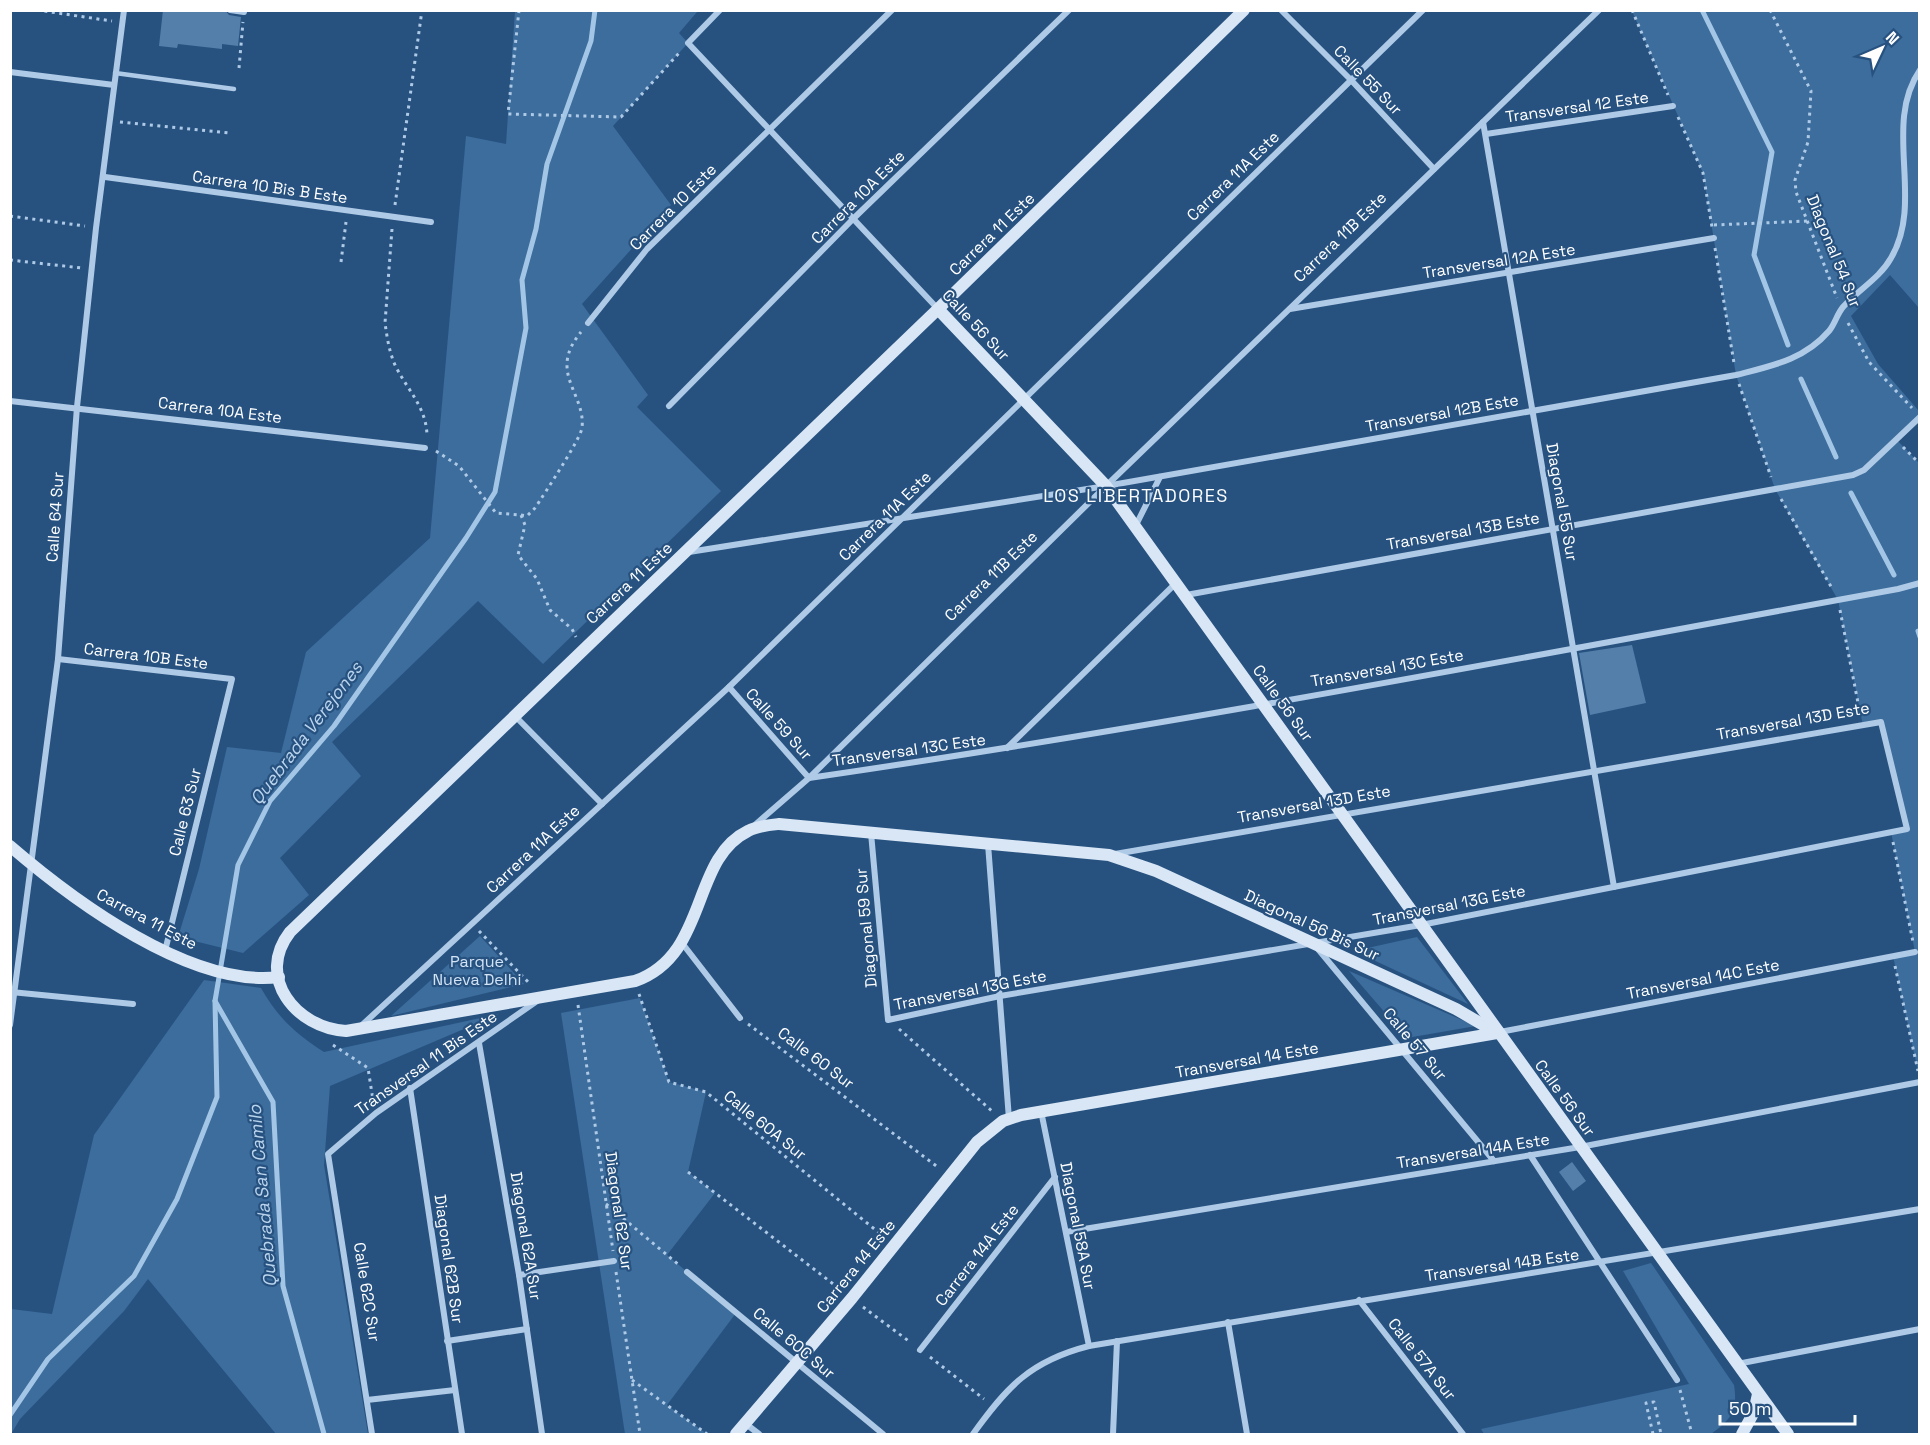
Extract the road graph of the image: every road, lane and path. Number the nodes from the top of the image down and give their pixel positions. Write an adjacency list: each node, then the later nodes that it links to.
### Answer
1 (37, 10): 14 (path)
2 (124, 10): 14 (street, Calle 64 Sur)
3 (230, 10): 13 (street)
4 (519, 10): 15 (path)
5 (720, 10): 15 (street)
6 (892, 10): 26 (street, Carrera 10 Este)
7 (1069, 10): 33 (street, Carrera 10A Este)
8 (1244, 10): 43 (street, Carrera 11 Este)
9 (1281, 10): 20 (street, Calle 55 Sur)
10 (1423, 10): 20 (street, Carrera 11A Este)
11 (1599, 10): 25 (street, Carrera 11B Este)
12 (1770, 10): 34 (path, Diagonal 54 Sur)
13 (244, 12): 16 (path)
14 (123, 23): 19 (street, Calle 64 Sur)
15 (688, 43): 26 (street, Calle 56 Sur)
16 (239, 68)
17 (1920, 70): 45 (street, Transversal 12B Este)
18 (10, 72): 21 (street)
19 (115, 73): 21 (street, Calle 64 Sur); 22 (lane)
20 (1351, 80): 29 (street, Calle 55 Sur); 47 (street, Carrera 11A Este)
21 (114, 85): 24 (street, Calle 64 Sur)
22 (234, 89)
23 (1673, 106): 28 (street, Transversal 12 Este)
24 (109, 121): 27 (path); 30 (street, Calle 64 Sur)
25 (1484, 122): 28 (street, Diagonal 55 Sur); 29 (street, Carrera 11B Este)
26 (770, 130): 33 (street, Calle 56 Sur); 46 (street, Carrera 10 Este)
27 (229, 133)
28 (1486, 134): 42 (street, Diagonal 55 Sur)
29 (1434, 169): 44 (street, Carrera 11B Este)
30 (105, 177): 31 (street, Carrera 10 Bis B Este); 37 (street, Calle 64 Sur)
31 (347, 211): 35 (street, Carrera 10 Bis B Este); 40 (path)
32 (10, 216): 37 (path)
33 (853, 219): 43 (street, Calle 56 Sur); 49 (street, Carrera 10A Este)
34 (1808, 221): 36 (path); 45 (path, Diagonal 54 Sur)
35 (431, 222)
36 (1712, 225)
37 (96, 228): 41 (street, Calle 64 Sur)
38 (1714, 238): 42 (street, Transversal 12A Este)
39 (10, 260): 41 (path)
40 (341, 262)
41 (93, 269): 50 (street, Calle 64 Sur)
42 (1509, 273): 44 (street, Transversal 12A Este); 52 (street, Diagonal 55 Sur)
43 (938, 309): 47 (street, Calle 56 Sur); 63 (street, Carrera 11 Este)
44 (1289, 309): 58 (street, Carrera 11B Este)
45 (1841, 309): 51 (path, Diagonal 54 Sur); 52 (street, Transversal 12B Este)
46 (588, 323): 59 (path)
47 (1023, 399): 58 (street, Calle 56 Sur); 60 (street, Carrera 11A Este)
48 (10, 401): 50 (street, Carrera 10A Este)
49 (669, 406)
50 (77, 407): 55 (street, Carrera 10A Este); 69 (street, Calle 64 Sur)
51 (1912, 409)
52 (1533, 411): 57 (street, Transversal 12B Este); 62 (street, Diagonal 55 Sur)
53 (1920, 417): 54 (street)
54 (1896, 439): 56 (path); 62 (street, Transversal 13B Este)
55 (425, 448): 59 (path)
56 (1920, 464)
57 (1160, 477): 58 (street, Transversal 12B Este); 61 (street)
58 (1106, 486): 60 (street, Transversal 12B Este); 61 (street, Calle 56 Sur); 76 (street, Carrera 11B Este)
59 (521, 515): 67 (path)
60 (902, 518): 63 (street); 71 (street, Carrera 11A Este)
61 (1135, 527): 64 (street, Calle 56 Sur)
62 (1553, 529): 66 (street, Transversal 13B Este); 68 (street, Diagonal 55 Sur)
63 (685, 552): 67 (street, Carrera 11 Este)
64 (1176, 583): 66 (street, Calle 56 Sur); 74 (street)
65 (1920, 583): 68 (street, Transversal 13C Este)
66 (1185, 596): 72 (street, Calle 56 Sur)
67 (583, 648): 73 (street, Carrera 11 Este)
68 (1573, 648): 72 (street, Transversal 13C Este); 75 (street, Diagonal 55 Sur)
69 (57, 659): 70 (street, Carrera 10B Este); 86 (street, Calle 64 Sur)
70 (232, 679): 92 (street, Calle 63 Sur)
71 (729, 687): 76 (street, Calle 59 Sur); 77 (street, Carrera 11A Este)
72 (1263, 704): 74 (street, Transversal 13C Este); 78 (street, Calle 56 Sur)
73 (515, 716): 77 (street); 95 (street, Carrera 11 Este)
74 (1006, 749): 76 (street, Transversal 13C Este)
75 (1594, 772): 78 (street, Transversal 13D Este); 79 (street, Transversal 13D Este); 87 (street, Diagonal 55 Sur)
76 (809, 778): 80 (street, Carrera 11B Este)
77 (602, 804): 88 (street, Carrera 11A Este)
78 (1342, 816): 85 (street, Transversal 13D Este); 89 (street, Calle 56 Sur)
79 (1906, 829): 82 (street, Transversal 13G Este)
80 (749, 830): 81 (street, Transversal 13D Este); 90 (street, Carrera 11B Este)
81 (871, 832): 83 (street, Transversal 13D Este); 103 (street, Diagonal 59 Sur)
82 (1891, 832): 87 (street, Transversal 13G Este); 93 (path)
83 (988, 843): 85 (street, Transversal 13D Este); 99 (street)
84 (10, 846): 86 (street, Carrera 11 Este)
85 (1109, 855): 91 (street, Diagonal 56 Bis Sur)
86 (33, 866): 92 (street, Carrera 11 Este); 98 (street, Calle 64 Sur)
87 (1614, 887): 89 (street, Transversal 13G Este)
88 (472, 923): 100 (path); 106 (street, Carrera 11A Este)
89 (1420, 925): 91 (street, Transversal 13G Este); 107 (street, Calle 56 Sur)
90 (682, 943): 96 (street, Carrera 11B Este); 102 (street)
91 (1314, 944): 99 (street, Transversal 13G Este); 107 (street, Diagonal 56 Bis Sur); 109 (street, Calle 57 Sur)
92 (165, 951): 95 (street, Carrera 11 Este)
93 (1915, 952): 94 (street, Transversal 14C Este)
94 (1893, 956): 107 (street, Transversal 14C Este); 110 (path)
95 (279, 977): 105 (street)
96 (634, 981): 97 (street, Carrera 11B Este); 125 (path, Calle 60A Sur)
97 (576, 991): 100 (street, Carrera 11B Este); 122 (path, Diagonal 62 Sur)
98 (12, 992): 101 (street); 104 (street, Calle 64 Sur)
99 (1000, 996): 103 (street, Transversal 13G Este); 115 (street)
100 (542, 997): 106 (street, Carrera 11B Este); 108 (street, Transversal 11 Bis Este)
101 (133, 1004)
102 (740, 1017): 120 (path, Calle 60 Sur)
103 (888, 1020): 115 (path)
104 (10, 1025)
105 (317, 1025): 106 (street); 114 (path)
106 (357, 1029)
107 (1497, 1033): 109 (street, Transversal 14 Este); 116 (street, Calle 56 Sur)
108 (479, 1043): 112 (street, Transversal 11 Bis Este); 130 (street, Diagonal 62A Sur)
109 (1402, 1050): 113 (street, Transversal 14 Este); 119 (street, Calle 57 Sur)
110 (1920, 1076)
111 (1920, 1082): 116 (street, Transversal 14A Este)
112 (410, 1088): 114 (street, Transversal 11 Bis Este); 135 (street, Diagonal 62B Sur)
113 (1041, 1111): 115 (street, Transversal 14 Este); 121 (street, Diagonal 58A Sur)
114 (376, 1113): 117 (street, Transversal 11 Bis Este)
115 (1006, 1120): 120 (street, Carrera 14 Este)
116 (1580, 1147): 118 (street, Transversal 14A Este); 126 (street, Calle 56 Sur)
117 (328, 1154): 145 (street, Calle 62C Sur)
118 (1530, 1155): 119 (street, Transversal 14A Este); 128 (street)
119 (1494, 1161): 124 (street, Transversal 14A Este)
120 (950, 1176): 125 (street, Carrera 14 Este)
121 (1055, 1177): 124 (street, Diagonal 58A Sur); 138 (street, Carrera 14A Este)
122 (606, 1204): 127 (path, Diagonal 62 Sur); 129 (path)
123 (1920, 1209): 126 (street, Transversal 14B Este)
124 (1066, 1232): 137 (street, Diagonal 58A Sur)
125 (894, 1245): 139 (street, Carrera 14 Este)
126 (1658, 1255): 128 (street, Transversal 14B Este); 140 (street, Calle 56 Sur)
127 (614, 1261): 130 (street); 141 (path, Diagonal 62 Sur)
128 (1601, 1264): 131 (street, Transversal 14B Este); 142 (street)
129 (687, 1272): 139 (street, Calle 60C Sur)
130 (519, 1275): 133 (street, Diagonal 62A Sur)
131 (1359, 1300): 132 (street, Transversal 14B Este); 158 (street, Calle 57A Sur)
132 (1228, 1322): 136 (street, Transversal 14B Este); 157 (street)
133 (527, 1329): 135 (street); 149 (street, Diagonal 62A Sur)
134 (1920, 1329): 140 (street)
135 (447, 1341): 143 (street, Diagonal 62B Sur)
136 (1117, 1341): 137 (street, Transversal 14B Este); 156 (street)
137 (1089, 1346): 155 (street, Transversal 14B Este)
138 (920, 1350)
139 (797, 1363): 146 (street, Carrera 14 Este); 154 (street, Calle 60C Sur)
140 (1737, 1364): 144 (street, Calle 56 Sur)
141 (632, 1380): 150 (path, Diagonal 62 Sur); 151 (path)
142 (1677, 1380): 161 (path)
143 (455, 1390): 145 (street); 148 (street, Diagonal 62B Sur)
144 (1758, 1394): 162 (street); 163 (street, Calle 56 Sur)
145 (367, 1400): 147 (street, Calle 62C Sur)
146 (746, 1424): 152 (street, Carrera 14 Este); 153 (street)
147 (372, 1434)
148 (462, 1434)
149 (542, 1434)
150 (640, 1434)
151 (707, 1434)
152 (736, 1434)
153 (759, 1434)
154 (883, 1434)
155 (973, 1434)
156 (1113, 1434)
157 (1247, 1434)
158 (1463, 1434)
159 (1653, 1434): 160 (path)
160 (1661, 1434)
161 (1692, 1434)
162 (1742, 1434)
163 (1788, 1434)

